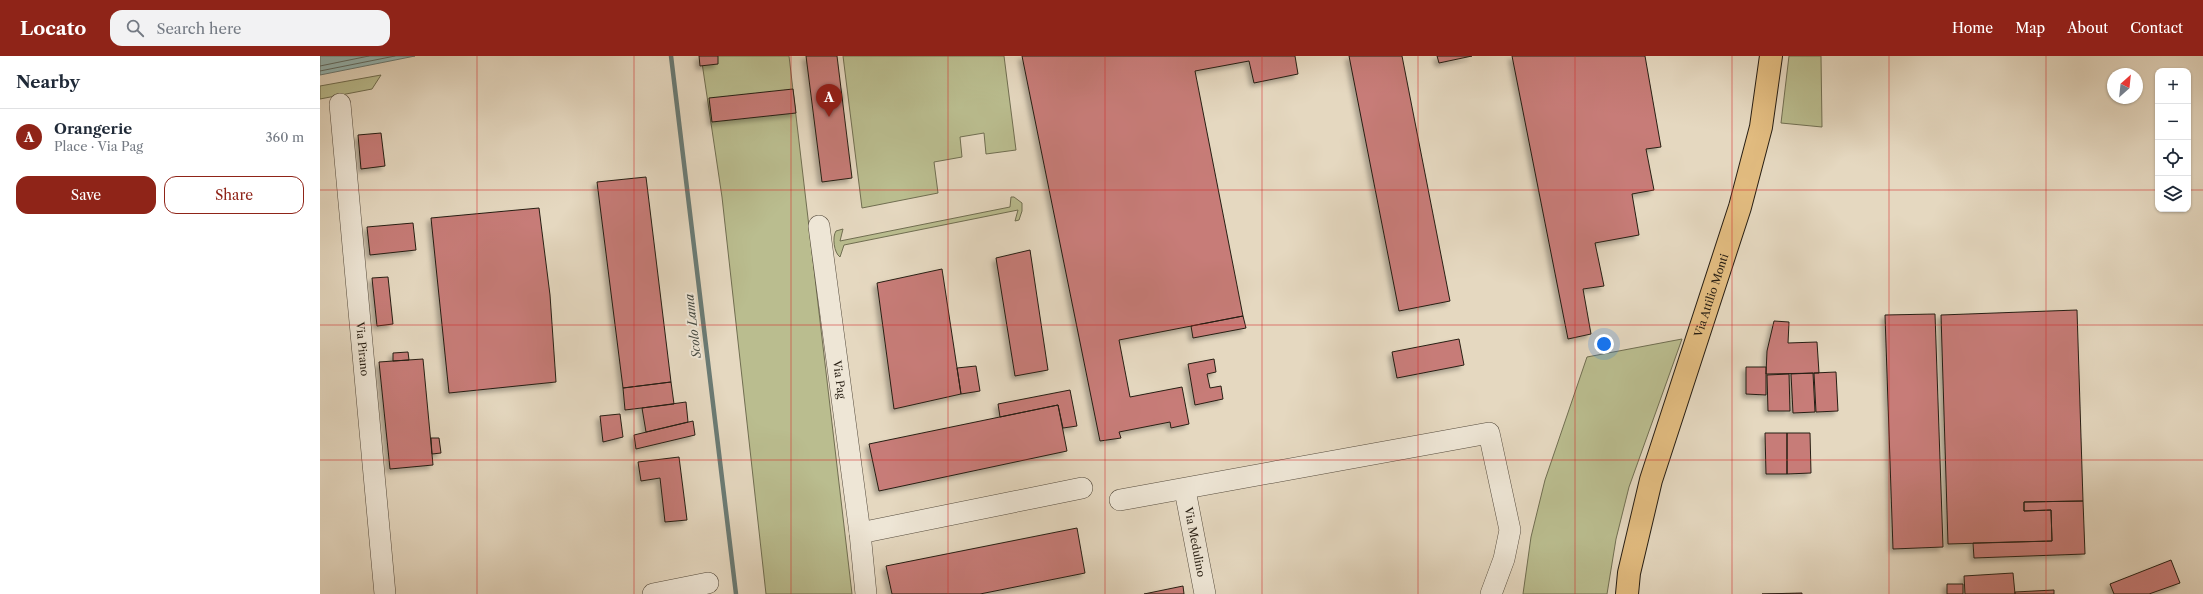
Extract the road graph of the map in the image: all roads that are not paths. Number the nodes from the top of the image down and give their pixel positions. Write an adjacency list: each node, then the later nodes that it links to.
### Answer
1 (1771, 56): 8 (main road, Via Attilio Monti)
2 (340, 104): 10 (street, Via Pirano)
3 (819, 226): 7 (street, Via Pag)
4 (1082, 488): 7 (street)
5 (1185, 490): 6 (street); 13 (street, Via Medulino); 14 (street)
6 (1120, 500)
7 (860, 532): 12 (street, Via Pag)
8 (1638, 532): 15 (main road, Via Attilio Monti); 16 (main road, Via Attilio Monti)
9 (708, 583): 11 (street)
10 (385, 594)
11 (652, 594)
12 (866, 594)
13 (1205, 594)
14 (1491, 594)
15 (1626, 594)
16 (1639, 594)

